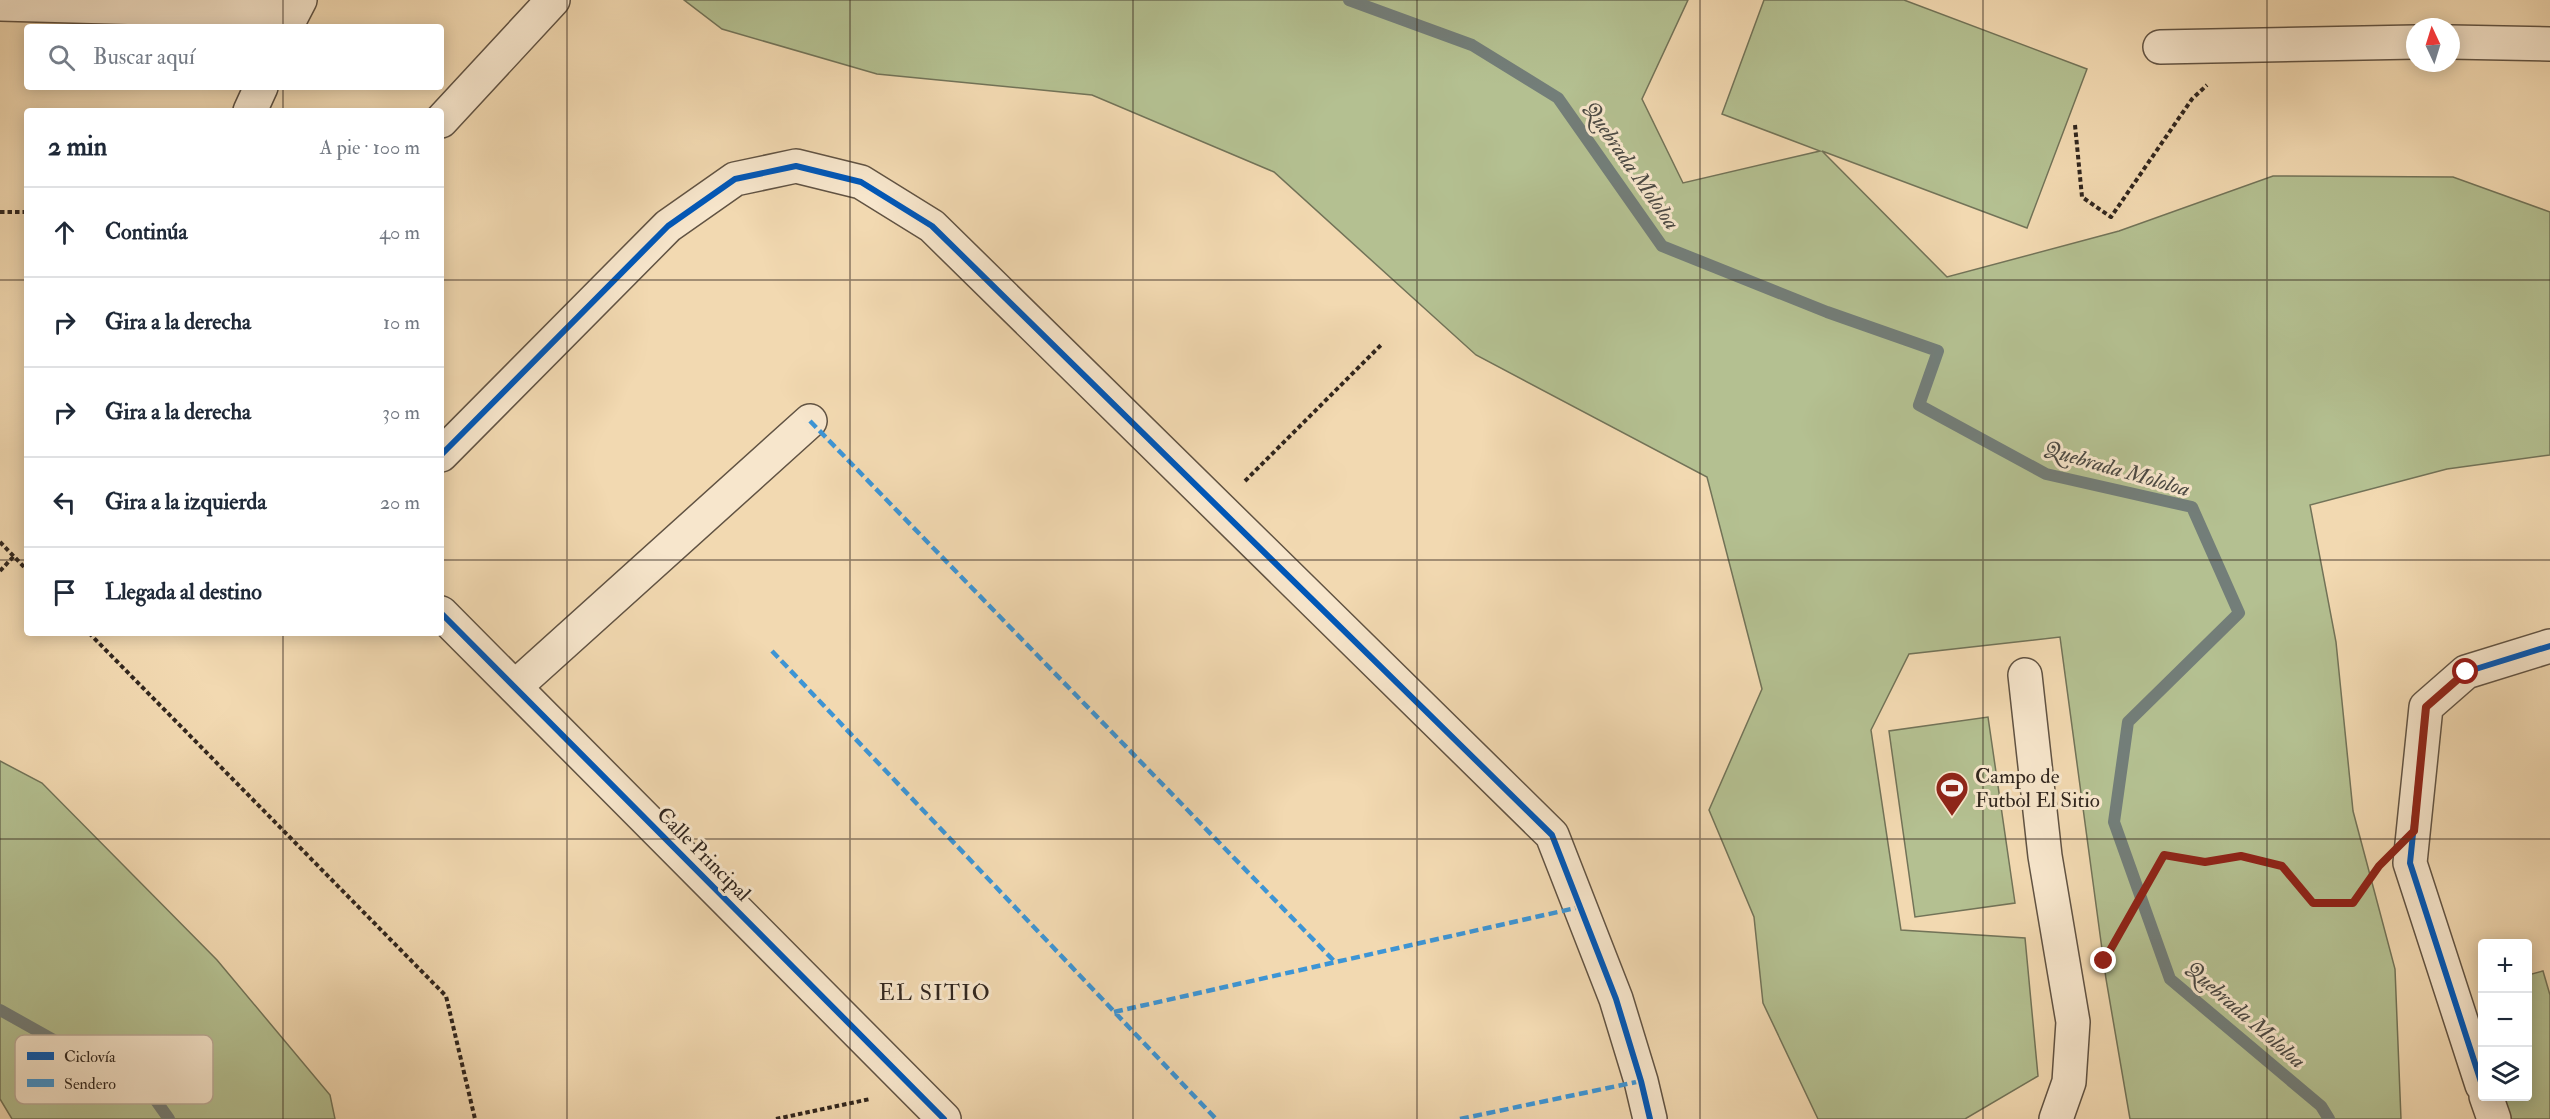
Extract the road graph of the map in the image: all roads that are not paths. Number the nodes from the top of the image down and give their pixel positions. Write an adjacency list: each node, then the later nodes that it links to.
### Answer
1 (553, 0): 10 (street)
2 (0, 4): 3 (street)
3 (293, 13)
4 (2406, 42): 7 (street)
5 (2460, 42): 6 (street)
6 (2550, 44)
7 (2160, 47)
8 (260, 90): 9 (street)
9 (251, 108)
10 (444, 118)
11 (810, 421): 16 (street)
12 (444, 452): 20 (street)
13 (444, 616): 16 (street, Calle Principal)
14 (2550, 646): 17 (street)
15 (2025, 675): 21 (street)
16 (515, 687): 19 (street, Calle Principal)
17 (2478, 1073)
18 (2488, 1101): 22 (street)
19 (944, 1119)
20 (1650, 1119)
21 (2056, 1119)
22 (2494, 1119)

